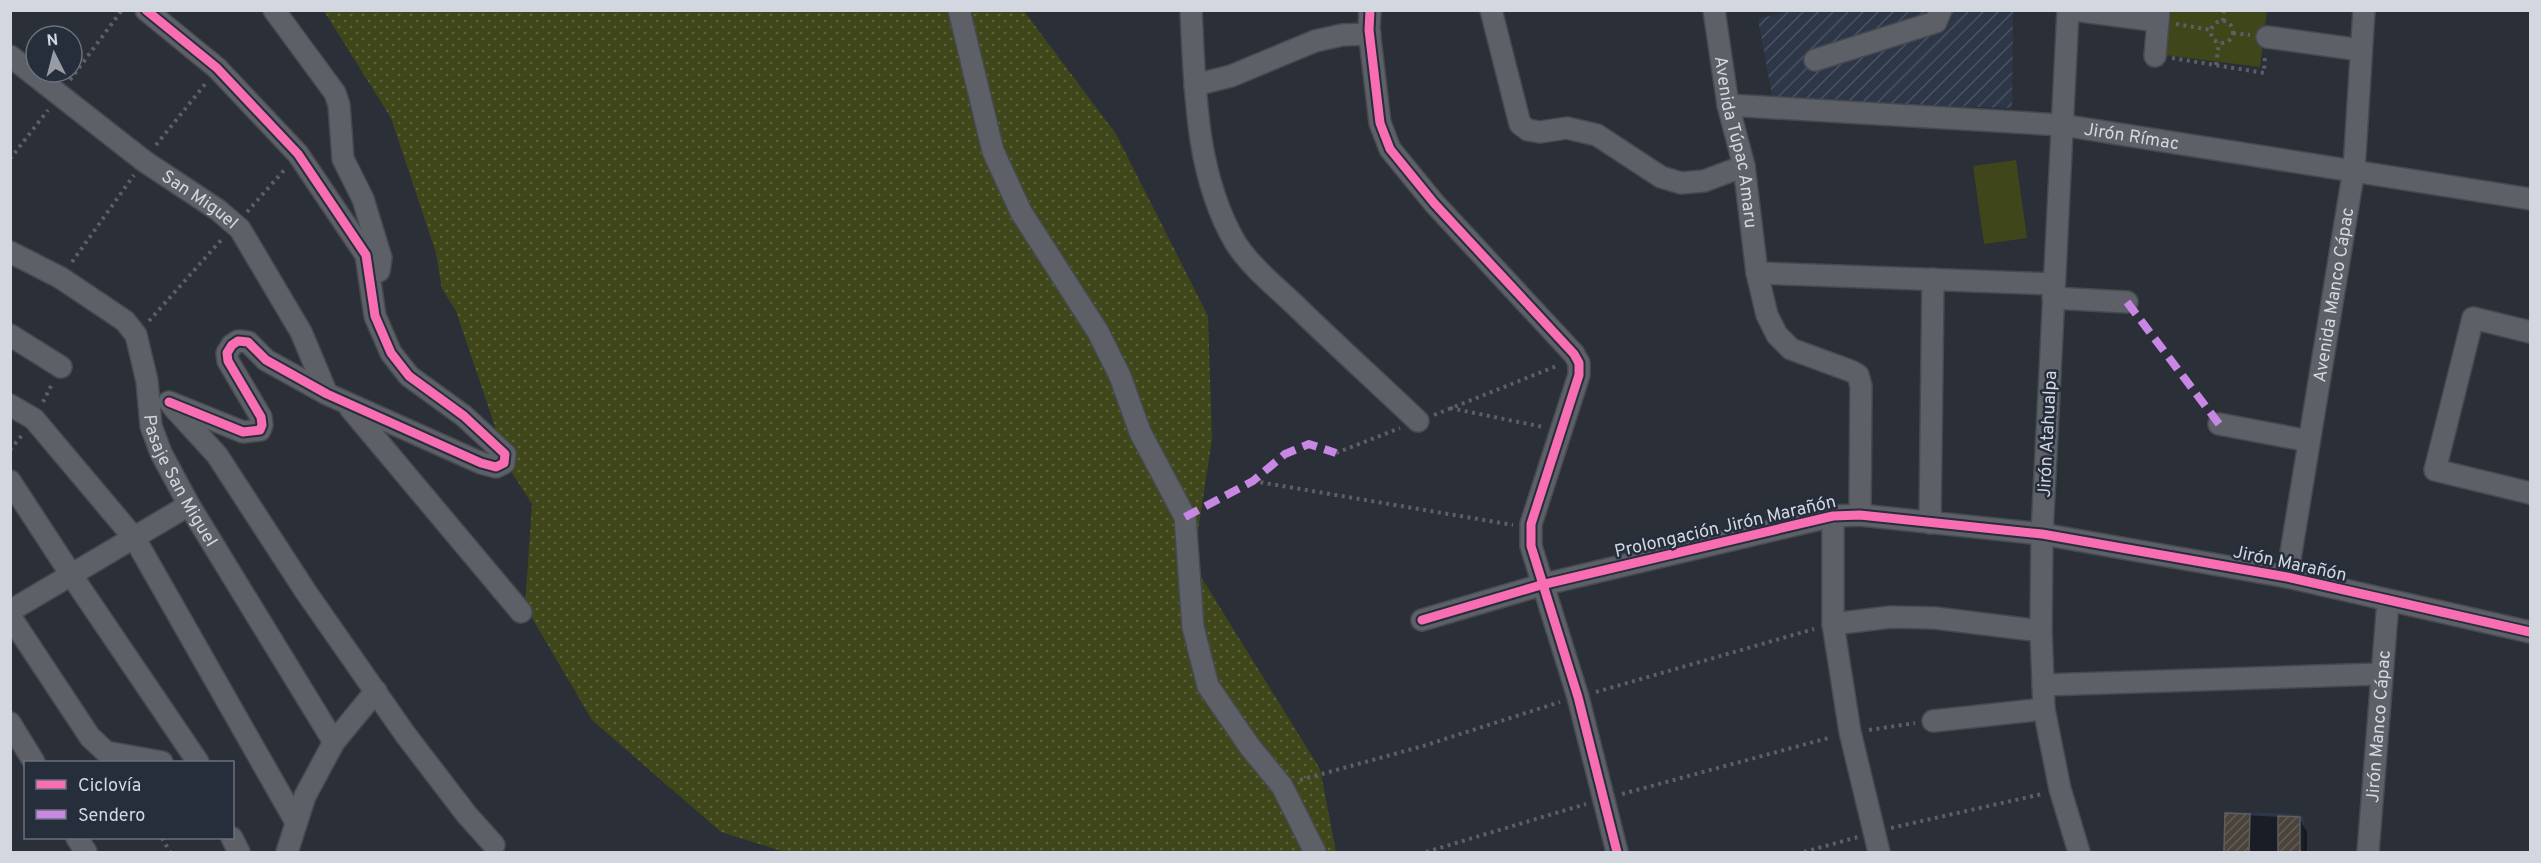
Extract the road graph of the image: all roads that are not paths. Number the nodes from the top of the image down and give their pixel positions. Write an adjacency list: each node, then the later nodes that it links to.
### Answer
1 (146, 10): 28 (street)
2 (274, 10): 28 (street)
3 (959, 10): 77 (street)
4 (1191, 10): 19 (street)
5 (1370, 10): 13 (street)
6 (1491, 10): 22 (street)
7 (1941, 10): 18 (street)
8 (2068, 10): 21 (street, Jirón Atahualpa)
9 (2074, 10): 12 (street)
10 (2364, 10): 15 (street, Avenida Manco Cápac)
11 (1714, 11): 20 (street, Avenida Túpac Amaru)
12 (2158, 16): 17 (street)
13 (1370, 34): 19 (street); 52 (street)
14 (2267, 37): 15 (street)
15 (2361, 50): 23 (street, Avenida Manco Cápac)
16 (10, 56): 35 (street, San Miguel)
17 (2155, 56)
18 (1815, 60)
19 (1195, 85): 39 (street)
20 (1728, 105): 21 (street, Jirón Rímac); 22 (street, Avenida Túpac Amaru)
21 (2062, 125): 23 (street, Jirón Rímac); 29 (street, Jirón Atahualpa)
22 (1744, 166): 26 (street, Avenida Túpac Amaru)
23 (2354, 169): 24 (street, Jirón Rímac); 41 (street, Avenida Manco Cápac)
24 (2530, 199)
25 (10, 252): 34 (street, Pasaje San Miguel)
26 (1757, 273): 27 (street); 45 (street, Avenida Túpac Amaru)
27 (1933, 279): 29 (street); 47 (street)
28 (370, 290): 37 (street)
29 (2054, 291): 30 (street); 48 (street, Jirón Atahualpa)
30 (2127, 302)
31 (2530, 332): 43 (street)
32 (10, 335): 33 (street)
33 (61, 367)
34 (147, 381): 36 (street); 44 (street, Pasaje San Miguel)
35 (327, 394): 36 (street); 37 (street)
36 (169, 402): 63 (street)
37 (346, 403): 55 (street)
38 (10, 405): 49 (street)
39 (1418, 421)
40 (2219, 424): 41 (street)
41 (2309, 441): 51 (street, Avenida Manco Cápac)
42 (10, 481): 50 (street)
43 (2530, 493)
44 (189, 505): 49 (street); 67 (street, Pasaje San Miguel)
45 (1860, 514): 46 (street, Prolongación Jirón Marañón); 47 (street, Prolongación Jirón Marañón)
46 (1833, 516): 52 (street, Prolongación Jirón Marañón); 58 (street)
47 (1930, 523): 48 (street, Prolongación Jirón Marañón)
48 (2042, 534): 51 (street, Jirón Marañón); 59 (street, Jirón Atahualpa)
49 (135, 539): 50 (street); 71 (street)
50 (72, 576): 54 (street); 70 (street)
51 (2287, 578): 53 (street, Jirón Marañón)
52 (1541, 585): 57 (street, Prolongación Jirón Marañón); 78 (street)
53 (2388, 602): 60 (street, Jirón Marañón); 61 (street, Jirón Manco Cápac)
54 (10, 611)
55 (521, 612)
56 (10, 616): 69 (street)
57 (1422, 620)
58 (1833, 624): 59 (street); 73 (street)
59 (2041, 631): 62 (street, Jirón Atahualpa)
60 (2530, 632)
61 (2382, 674): 62 (street); 80 (street, Jirón Manco Cápac)
62 (2043, 684): 64 (street, Jirón Atahualpa)
63 (376, 691): 67 (street); 74 (street)
64 (2044, 709): 65 (street); 79 (street, Jirón Atahualpa)
65 (1933, 721)
66 (10, 723): 68 (street)
67 (334, 742): 71 (street)
68 (32, 761)
69 (156, 761)
70 (197, 761)
71 (296, 822): 76 (street)
72 (78, 839): 75 (street)
73 (1876, 842)
74 (494, 845)
75 (86, 852)
76 (287, 852)
77 (1315, 852)
78 (1617, 852)
79 (2079, 852)
80 (2368, 852)

